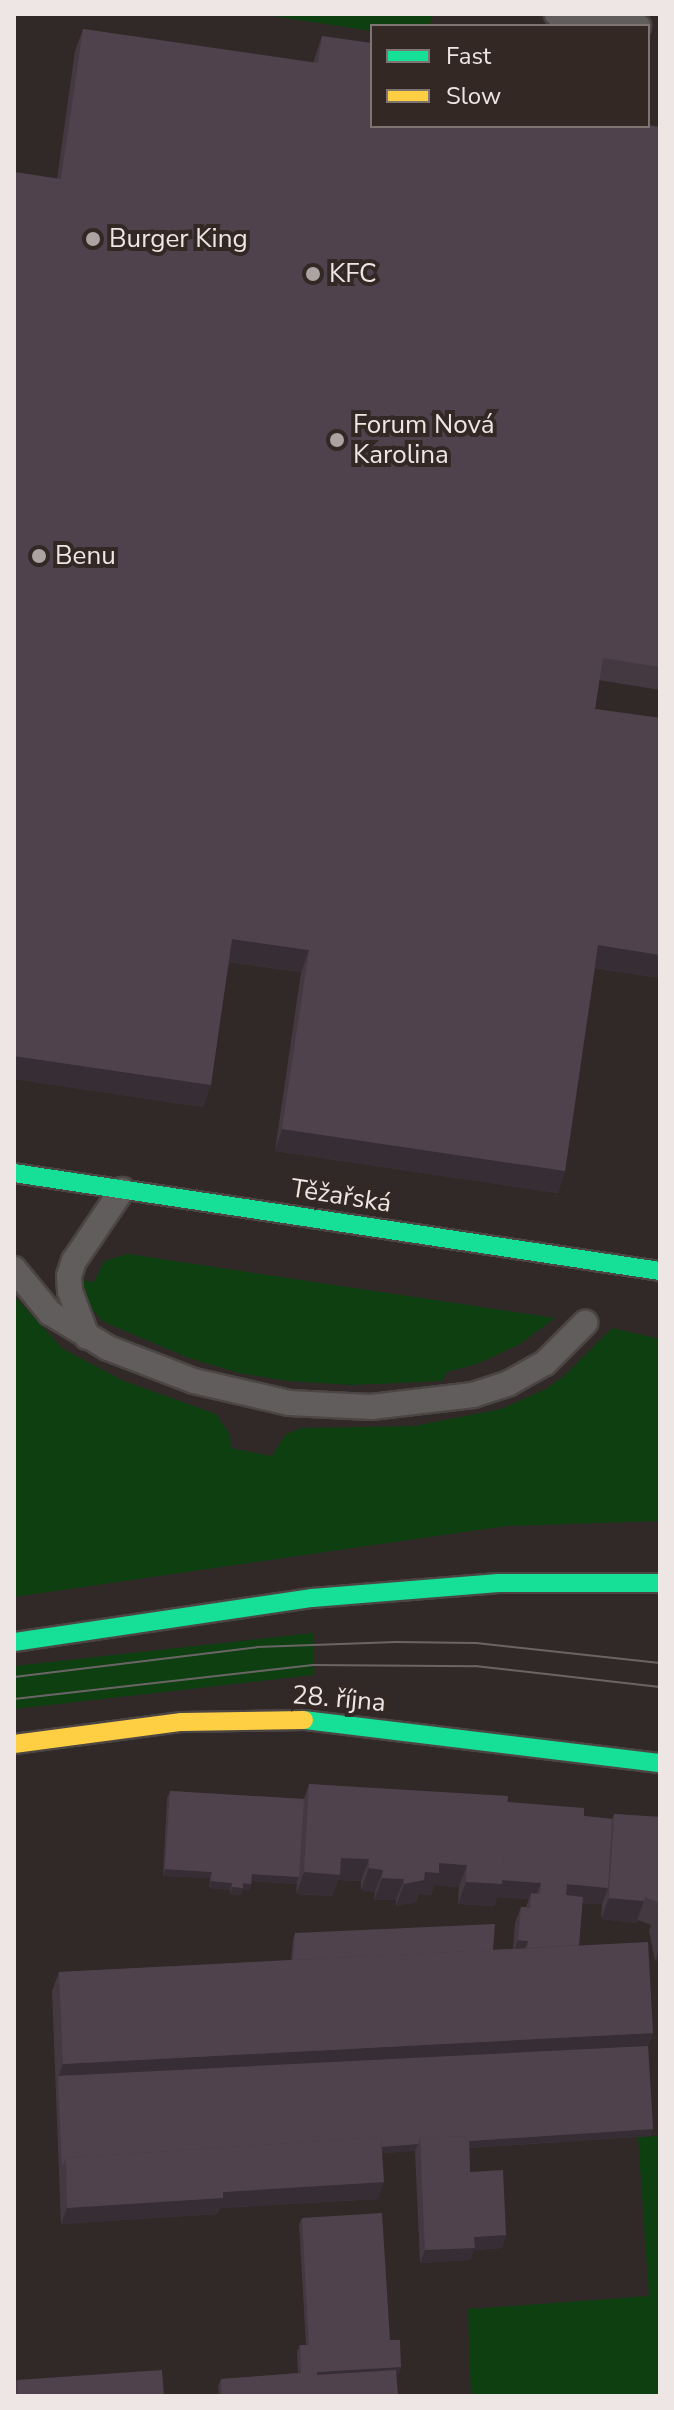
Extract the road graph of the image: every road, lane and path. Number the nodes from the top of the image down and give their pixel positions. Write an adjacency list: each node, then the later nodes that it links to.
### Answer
1 (557, 14): 2 (lane)
2 (624, 24)
3 (14, 1173): 4 (street, Těžařská)
4 (122, 1190): 6 (street, Těžařská); 8 (lane)
5 (14, 1269): 8 (lane)
6 (660, 1271)
7 (585, 1323): 8 (lane)
8 (87, 1337)
9 (660, 1583): 10 (street)
10 (14, 1642)
11 (14, 1744): 12 (street, 28. října)
12 (660, 1763)

